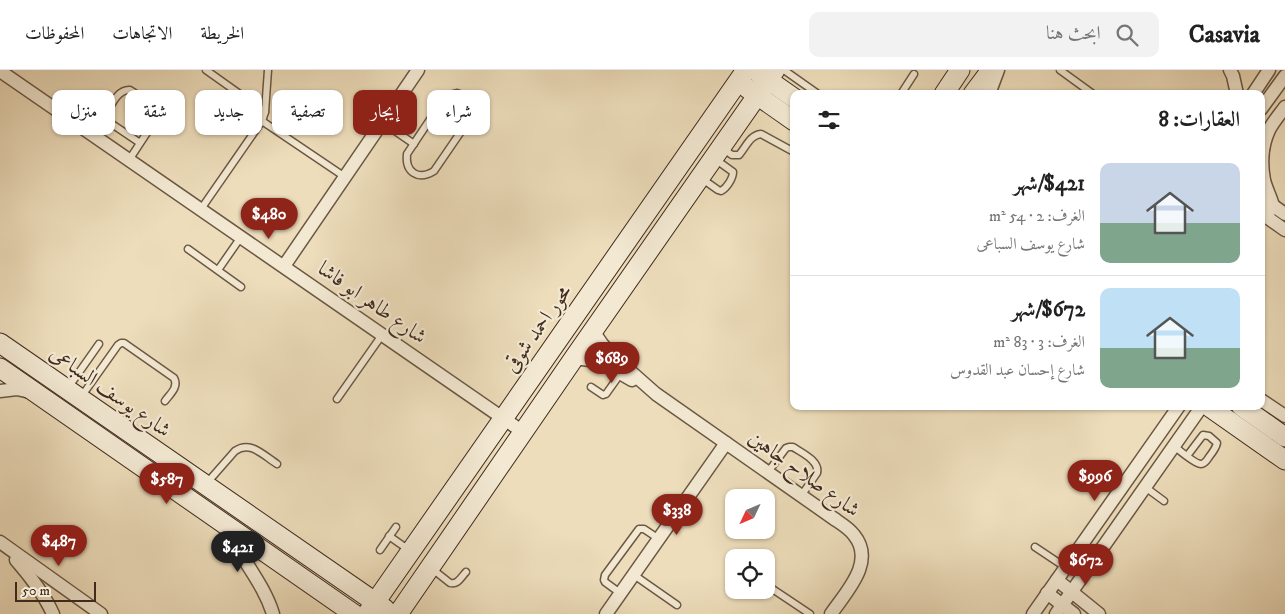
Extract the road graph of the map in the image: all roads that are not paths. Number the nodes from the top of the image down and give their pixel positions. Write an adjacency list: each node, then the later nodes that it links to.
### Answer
1 (206, 70): 28 (lane)
2 (268, 70): 28 (lane)
3 (418, 70): 15 (street)
4 (960, 70): 18 (street)
5 (991, 70): 19 (street)
6 (998, 70): 20 (street)
7 (1060, 70): 21 (lane)
8 (1230, 70): 22 (street)
9 (1269, 70): 23 (street)
10 (0, 71): 39 (street, شارع طاهر ابو فاشا)
11 (770, 72): 16 (lane); 24 (street); 25 (street)
12 (914, 74): 17 (lane)
13 (742, 76): 25 (street); 71 (street, محور احمد شوقى)
14 (1285, 76): 26 (street)
15 (404, 90)
16 (809, 90)
17 (904, 90)
18 (947, 90)
19 (976, 90)
20 (990, 90)
21 (1088, 90)
22 (1237, 90)
23 (1255, 90)
24 (790, 94)
25 (757, 96): 29 (street); 38 (street)
26 (1265, 104)
27 (1285, 107): 34 (street)
28 (265, 112): 30 (lane)
29 (790, 118)
30 (262, 121): 40 (lane)
31 (252, 135): 42 (lane)
32 (373, 135): 40 (street)
33 (401, 135): 36 (lane)
34 (1265, 141)
35 (140, 142): 35 (lane); 39 (lane)
36 (414, 144): 36 (lane)
37 (790, 150): 38 (lane)
38 (717, 152): 41 (street); 41 (lane)
39 (129, 160): 42 (street, شارع طاهر ابو فاشا)
40 (345, 177): 48 (street)
41 (700, 177): 51 (street)
42 (200, 209): 46 (street, شارع طاهر ابو فاشا)
43 (1265, 213): 44 (street); 45 (street)
44 (1285, 214)
45 (1285, 230)
46 (241, 237): 48 (street, شارع طاهر ابو فاشا); 49 (lane)
47 (188, 249): 49 (lane)
48 (284, 266): 52 (street, شارع طاهر ابو فاشا)
49 (218, 270): 50 (lane)
50 (241, 287)
51 (593, 330): 56 (street); 57 (street, شارع صلاح جاهين)
52 (382, 334): 63 (lane); 71 (street, شارع طاهر ابو فاشا)
53 (0, 343): 60 (street, شارع يوسف السباعى)
54 (99, 344): 60 (lane)
55 (627, 349): 57 (lane)
56 (574, 358): 57 (street, شارع صلاح جاهين); 72 (street)
57 (620, 367): 59 (lane); 74 (street, شارع صلاح جاهين)
58 (0, 368): 62 (street, شارع يوسف السباعى)
59 (591, 387)
60 (68, 390): 62 (street); 64 (lane); 80 (street, شارع يوسف السباعى)
61 (0, 391): 62 (street)
62 (41, 396): 84 (street, شارع يوسف السباعى)
63 (337, 399)
64 (165, 401)
65 (1265, 403): 70 (street)
66 (1176, 410): 93 (street)
67 (1199, 410): 75 (street)
68 (1214, 410): 77 (street)
69 (1247, 410): 73 (street)
70 (1285, 416)
71 (503, 418): 72 (street, شارع طاهر ابو فاشا); 91 (street, محور احمد شوقى)
72 (523, 432): 92 (street)
73 (1285, 437)
74 (726, 443): 79 (street, شارع صلاح جاهين); 87 (street)
75 (1174, 446): 76 (lane); 81 (street)
76 (1187, 456): 76 (lane)
77 (1285, 460)
78 (277, 464): 80 (lane)
79 (768, 472): 82 (street, شارع صلاح جاهين); 82 (lane)
80 (205, 484): 102 (street, شارع يوسف السباعى)
81 (1145, 487): 83 (lane); 98 (street)
82 (801, 496): 112 (street, شارع صلاح جاهين)
83 (1164, 501)
84 (227, 526): 106 (street); 107 (street, شارع يوسف السباعى)
85 (396, 526): 86 (lane)
86 (389, 536): 90 (lane); 91 (lane)
87 (658, 539): 95 (street); 99 (lane)
88 (1, 543): 104 (street); 105 (street)
89 (1035, 547): 93 (lane)
90 (380, 550)
91 (410, 551): 102 (street, محور احمد شوقى)
92 (430, 567): 94 (lane); 109 (street)
93 (1065, 567): 96 (street)
94 (466, 572)
95 (634, 575): 99 (street); 101 (lane)
96 (1057, 580): 98 (street); 100 (street)
97 (775, 591): 111 (lane)
98 (1072, 592): 103 (street); 115 (street)
99 (620, 593): 110 (street)
100 (1047, 593): 103 (street); 113 (street)
101 (677, 605)
102 (371, 608): 108 (street, شارع يوسف السباعى)
103 (1059, 610): 114 (street)
104 (53, 614)
105 (101, 614)
106 (273, 614)
107 (354, 614)
108 (392, 614)
109 (398, 614)
110 (606, 614)
111 (810, 614)
112 (831, 614)
113 (1033, 614)
114 (1074, 614)
115 (1099, 614)

